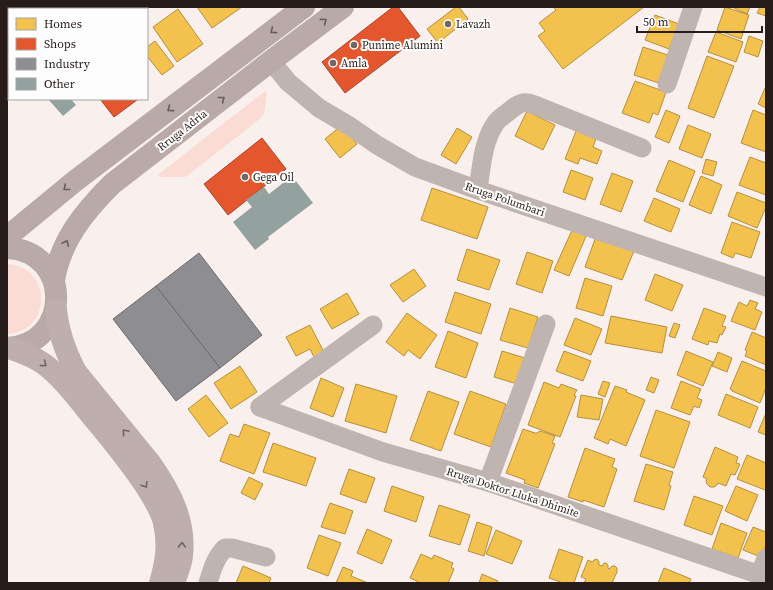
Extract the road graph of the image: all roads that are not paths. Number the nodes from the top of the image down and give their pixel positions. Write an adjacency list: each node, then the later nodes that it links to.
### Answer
1 (304, 7): 8 (main road, one-way to 8)
2 (343, 7): 4 (main road, Rruga Adria, one-way to 2)
3 (693, 7): 5 (street)
4 (271, 62): 7 (street, Rruga Polumbari); 10 (main road, Rruga Adria, one-way to 4)
5 (667, 84)
6 (642, 148): 7 (street)
7 (478, 190): 11 (street, Rruga Polumbari)
8 (7, 237)
9 (7, 248): 10 (main road)
10 (54, 280): 12 (main road)
11 (766, 287)
12 (56, 308): 15 (main road); 20 (highway, one-way to 12)
13 (546, 324): 16 (street)
14 (373, 325): 16 (street, Rruga Doktor Lluka Dhimite)
15 (8, 348): 19 (highway, one-way to 19)
16 (488, 482): 18 (street, Rruga Doktor Lluka Dhimite)
17 (266, 556): 21 (street)
18 (764, 570)
19 (160, 583)
20 (174, 583)
21 (208, 583)

